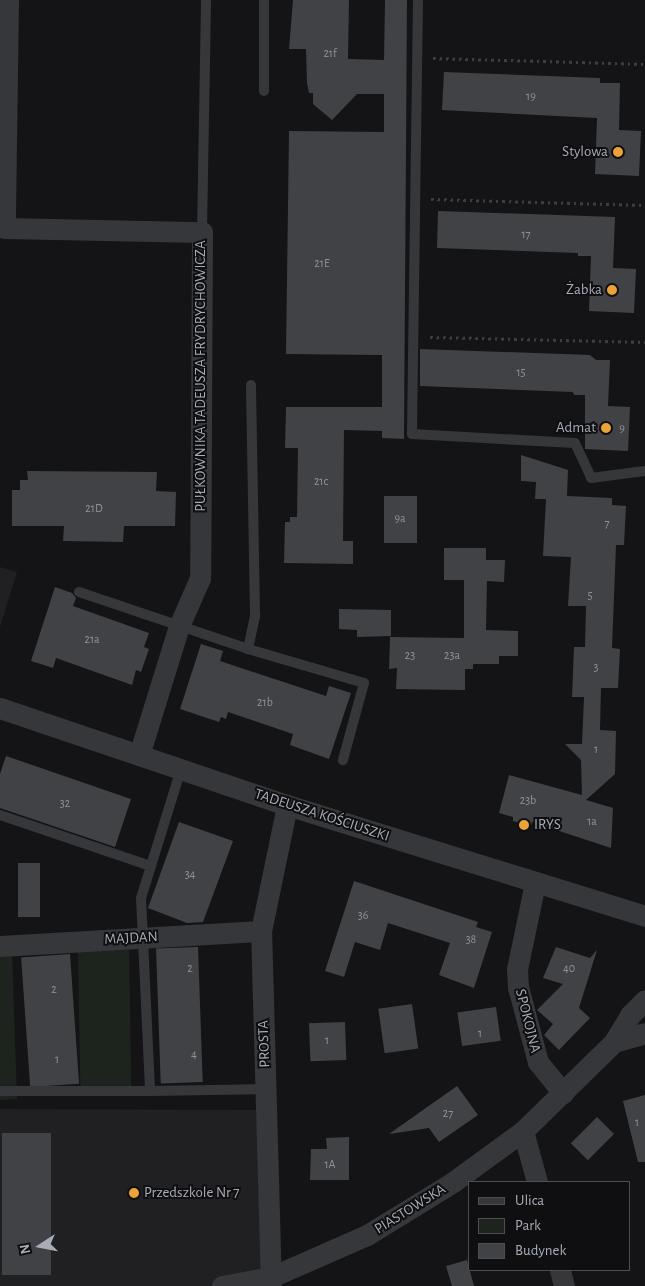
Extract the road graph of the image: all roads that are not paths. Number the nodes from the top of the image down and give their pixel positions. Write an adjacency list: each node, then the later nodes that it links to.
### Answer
1 (8, 0): 5 (street, PUŁKOWNIKA TADEUSZA FRYDRYCHOWICZA)
2 (206, 0): 8 (lane)
3 (264, 0): 6 (lane)
4 (418, 0): 10 (lane)
5 (4, 51): 7 (street, PUŁKOWNIKA TADEUSZA FRYDRYCHOWICZA)
6 (264, 91)
7 (2, 228): 8 (street, PUŁKOWNIKA TADEUSZA FRYDRYCHOWICZA)
8 (202, 232): 12 (street, PUŁKOWNIKA TADEUSZA FRYDRYCHOWICZA)
9 (251, 386): 13 (lane)
10 (645, 471)
11 (79, 592): 12 (lane)
12 (179, 626): 13 (lane); 15 (street, PUŁKOWNIKA TADEUSZA FRYDRYCHOWICZA)
13 (248, 649): 16 (lane)
14 (0, 708): 15 (street, TADEUSZA KOŚCIUSZKI)
15 (139, 755): 17 (street, TADEUSZA KOŚCIUSZKI)
16 (343, 760)
17 (181, 769): 18 (street, TADEUSZA KOŚCIUSZKI); 20 (lane)
18 (287, 805): 21 (street, TADEUSZA KOŚCIUSZKI); 23 (street, PROSTA)
19 (0, 815): 20 (lane)
20 (150, 866): 24 (lane)
21 (536, 883): 22 (street, TADEUSZA KOŚCIUSZKI); 32 (street, SPOKOJNA)
22 (645, 916)
23 (261, 931): 24 (street, MAJDAN); 29 (street, PROSTA)
24 (140, 938): 25 (street, MAJDAN); 31 (lane)
25 (0, 946)
26 (645, 1000): 28 (street, PIASTOWSKA)
27 (645, 1033): 28 (street, PIASTOWSKA)
28 (614, 1042): 32 (street, PIASTOWSKA)
29 (266, 1089): 31 (lane); 36 (street, PROSTA)
30 (0, 1091): 31 (lane)
31 (150, 1091)
32 (563, 1093): 33 (street, PIASTOWSKA)
33 (523, 1131): 34 (street); 36 (street, PIASTOWSKA)
34 (537, 1181)
35 (560, 1271): 38 (street)
36 (271, 1281): 37 (street, PIASTOWSKA)
37 (222, 1286)
38 (564, 1286)

